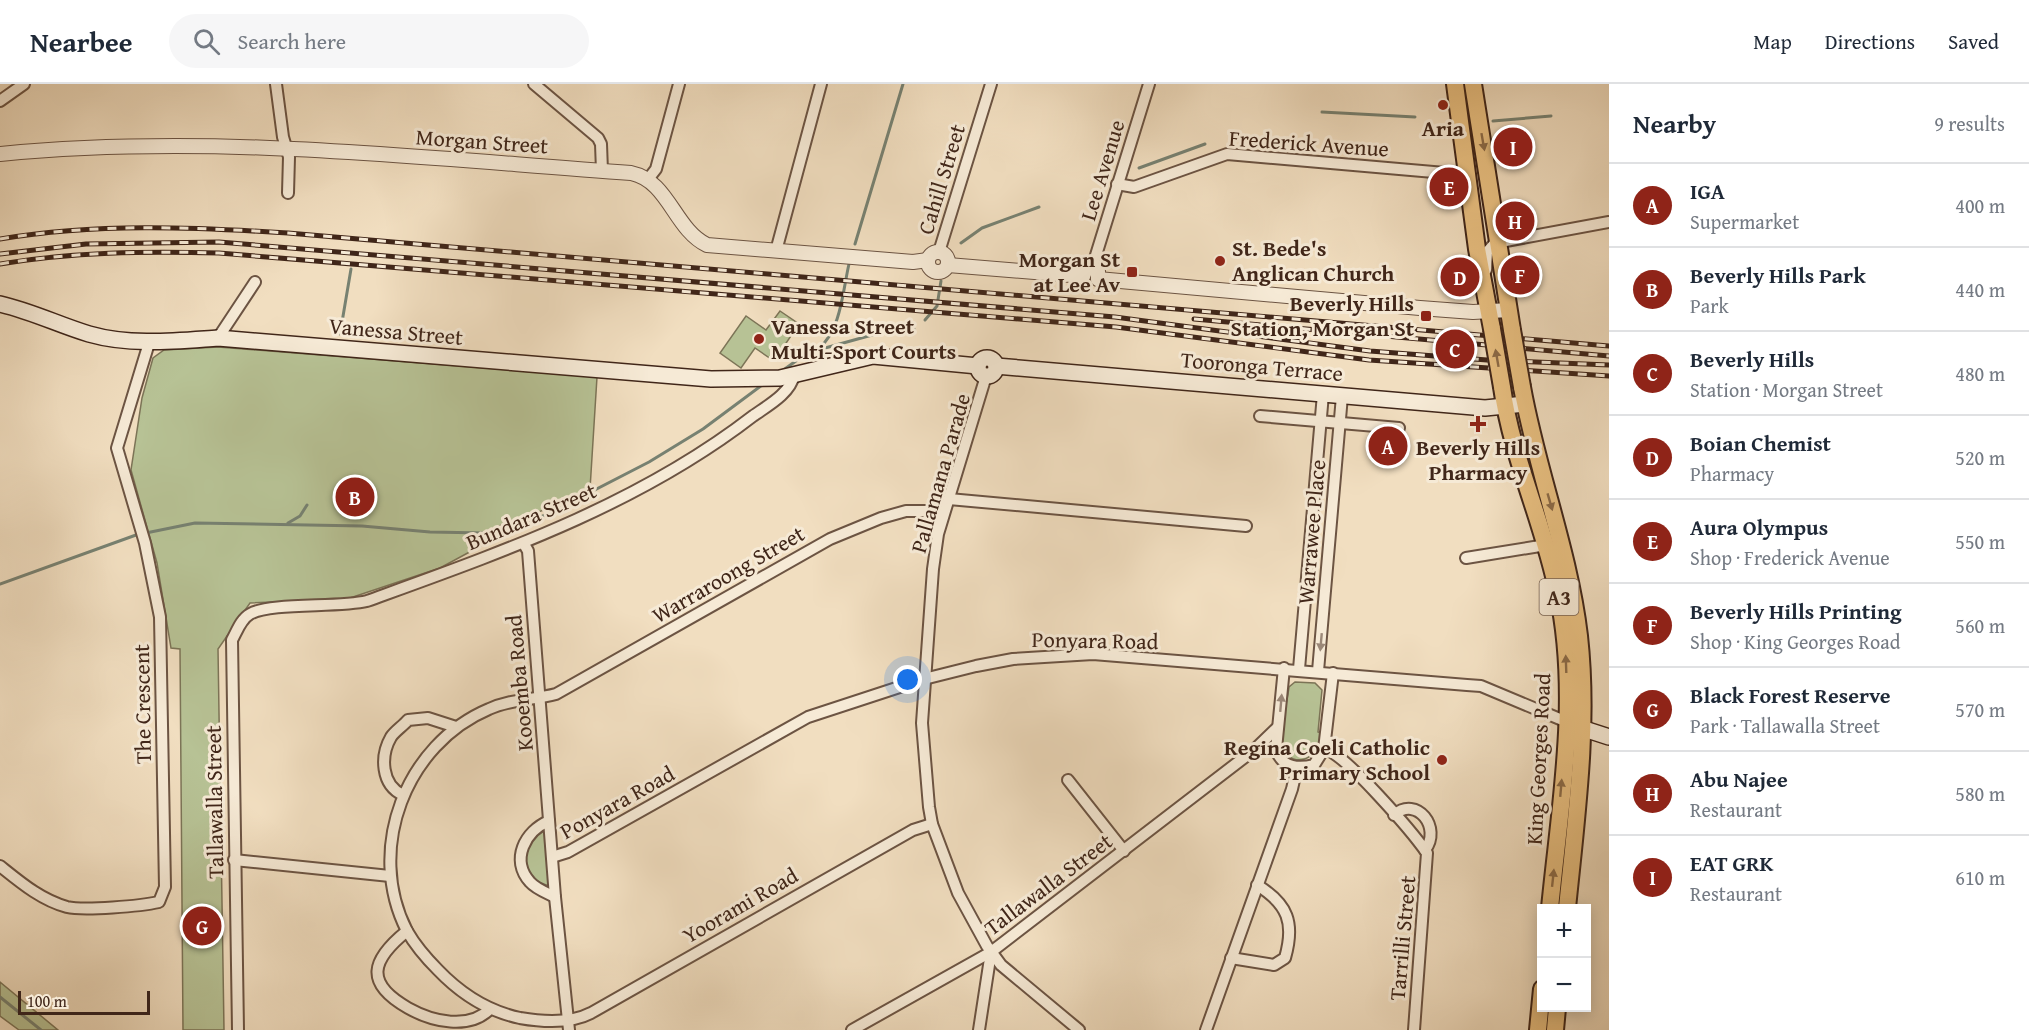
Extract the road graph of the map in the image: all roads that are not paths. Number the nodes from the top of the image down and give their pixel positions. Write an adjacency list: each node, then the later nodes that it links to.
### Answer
1 (24, 84): 10 (street)
2 (276, 84): 11 (street)
3 (534, 84): 13 (street)
4 (679, 84): 15 (street)
5 (820, 84): 20 (street)
6 (991, 84): 21 (street, Cahill Street)
7 (1149, 84): 16 (street, Lee Avenue)
8 (1455, 84): 14 (highway, King Georges Road / A3)
9 (1473, 84): 19 (highway, King Georges Road / A3, one-way to 19)
10 (0, 101)
11 (286, 147): 12 (street, Morgan Street); 13 (street, Morgan Street); 17 (street)
12 (0, 154)
13 (602, 171): 15 (street, Morgan Street)
14 (1468, 175): 16 (street, Frederick Avenue); 24 (highway, King Georges Road / A3)
15 (649, 178): 20 (street)
16 (1117, 184): 22 (street, Lee Avenue)
17 (288, 193)
18 (1609, 222): 19 (street)
19 (1500, 241): 24 (street); 26 (highway, King Georges Road / A3)
20 (776, 251): 21 (street)
21 (934, 256): 22 (street)
22 (1091, 274): 24 (street)
23 (255, 282): 27 (street)
24 (1487, 303): 26 (street); 34 (highway, King Georges Road / A3, one-way to 24, bridge)
25 (0, 304): 28 (main road, Vanessa Street)
26 (1509, 310): 33 (highway, King Georges Road / A3, bridge)
27 (218, 338): 28 (main road, Vanessa Street); 30 (main road, Vanessa Street)
28 (149, 343): 69 (street, The Crescent)
29 (987, 369): 30 (main road, Tooronga Terrace); 31 (main road, Tooronga Terrace); 39 (street, Pallamana Parade)
30 (787, 377): 42 (street, Bundara Street)
31 (1323, 394): 32 (main road, Tooronga Terrace); 36 (street, Warrawee Place)
32 (1342, 396): 34 (main road, Tooronga Terrace); 37 (street, Warrawee Place)
33 (1525, 404): 34 (main road, Tooronga Terrace); 52 (highway, King Georges Road / A3, one-way to 52)
34 (1504, 406): 43 (highway, King Georges Road / A3)
35 (1260, 416): 36 (street)
36 (1320, 421): 37 (street); 47 (street, Warrawee Place)
37 (1340, 423): 38 (street); 48 (street, Warrawee Place, one-way to 48)
38 (1399, 428)
39 (949, 500): 40 (street, Pallamana Parade); 41 (street)
40 (943, 516): 50 (street, Pallamana Parade); 51 (street, Warraroong Street)
41 (1246, 526)
42 (524, 544): 45 (street, Bundara Street); 51 (street, Kooemba Road)
43 (1546, 545): 44 (street); 52 (highway, King Georges Road / A3, one-way to 43)
44 (1467, 558)
45 (248, 615): 68 (street, Tallawalla Street)
46 (1284, 668): 47 (street, Ponyara Road); 50 (street, Ponyara Road); 54 (street, one-way to 46)
47 (1299, 669): 48 (street, Ponyara Road)
48 (1318, 671): 49 (street, Ponyara Road)
49 (1333, 673): 52 (street, Ponyara Road); 57 (street)
50 (924, 679): 64 (street, Pallamana Parade); 67 (street, Ponyara Road)
51 (540, 697): 53 (street, Warraroong Street); 63 (street, Kooemba Road)
52 (1575, 726): 55 (main road); 73 (highway, King Georges Road / A3, one-way to 52); 74 (highway, King Georges Road / A3)
53 (456, 727): 61 (street, Warraroong Street); 61 (street)
54 (1278, 727): 56 (street); 58 (street, Tallawalla Street)
55 (1609, 737)
56 (1276, 749): 58 (street); 59 (street)
57 (1324, 749): 59 (street); 62 (street, Tarrilli Street)
58 (1254, 750): 65 (street, Tallawalla Street)
59 (1297, 768): 71 (street)
60 (1068, 780): 65 (street)
61 (403, 795): 70 (street, Warraroong Street)
62 (1394, 815): 66 (street, Tarrilli Street); 66 (street, Tarrilli Street)
63 (549, 821): 67 (street, Kooemba Road); 72 (street)
64 (932, 824): 76 (street, Pallamana Parade); 81 (street, Yoorami Road)
65 (1124, 850): 76 (street, Tallawalla Street)
66 (1425, 850): 87 (street, Tarrilli Street)
67 (552, 857): 72 (street, Kooemba Road)
68 (234, 860): 70 (street); 82 (street, Tallawalla Street)
69 (0, 866)
70 (390, 876): 75 (street)
71 (1257, 885): 77 (street); 77 (street)
72 (555, 897): 81 (street, Kooemba Road)
73 (1551, 904)
74 (1567, 904)
75 (407, 931): 78 (street); 78 (street)
76 (991, 952): 83 (street, Tallawalla Street); 84 (street); 85 (street, Pallamana Parade)
77 (1231, 958): 86 (street)
78 (490, 1009): 81 (street)
79 (1540, 1012): 88 (highway)
80 (1557, 1012): 89 (highway)
81 (569, 1025)
82 (238, 1030)
83 (852, 1030)
84 (979, 1030)
85 (1079, 1030)
86 (1206, 1030)
87 (1414, 1030)
88 (1538, 1030)
89 (1555, 1030)

